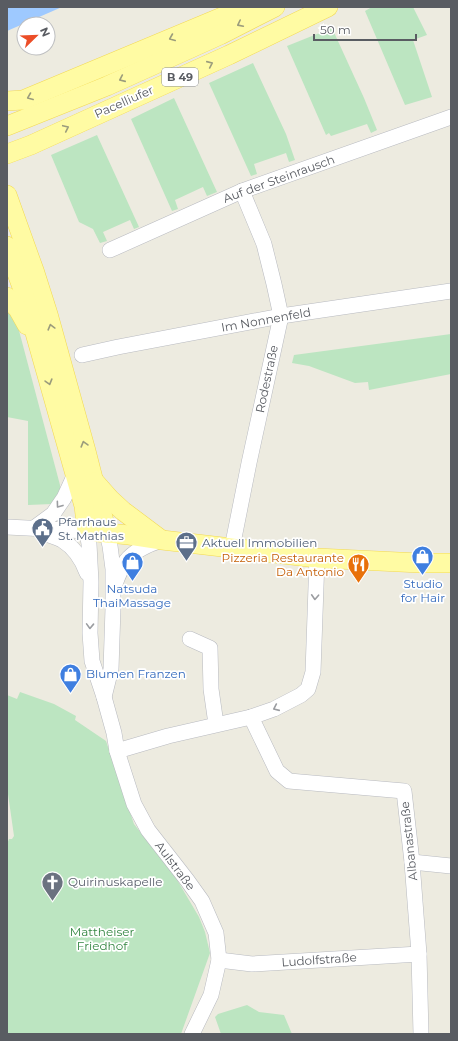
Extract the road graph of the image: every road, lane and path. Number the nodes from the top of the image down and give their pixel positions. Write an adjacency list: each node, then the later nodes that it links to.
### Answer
1 (246, 7): 4 (main road, one-way to 4)
2 (275, 7): 6 (main road, Pacelliufer / B 49, one-way to 6)
3 (328, 7): 7 (main road, Pacelliufer / B 49, one-way to 3)
4 (7, 101)
5 (451, 117): 8 (street, Auf der Steinrausch)
6 (7, 126)
7 (7, 154)
8 (242, 191): 10 (street, Auf der Steinrausch); 15 (street, Rodestraße)
9 (7, 195): 11 (main road)
10 (110, 250)
11 (11, 254): 12 (main road); 12 (main road); 16 (main road)
12 (36, 273): 19 (main road, one-way to 12)
13 (451, 291): 15 (street, Im Nonnenfeld)
14 (7, 297): 16 (main road)
15 (281, 316): 17 (street, Im Nonnenfeld); 25 (street, Rodestraße)
16 (38, 344): 18 (main road, one-way to 18)
17 (82, 355)
18 (75, 474): 21 (street, one-way to 21); 22 (main road)
19 (94, 481): 23 (main road); 24 (main road)
20 (7, 527): 21 (street)
21 (34, 528): 22 (street); 28 (street)
22 (87, 531): 23 (main road); 28 (street, Aulstraße)
23 (107, 533): 24 (main road); 29 (street, Aulstraße)
24 (162, 540): 25 (main road); 29 (street)
25 (232, 548): 26 (main road)
26 (317, 558): 27 (main road); 32 (street, one-way to 32)
27 (451, 563)
28 (90, 582): 31 (street, Aulstraße, one-way to 31)
29 (113, 586): 31 (street, Aulstraße)
30 (190, 639): 33 (street)
31 (104, 697): 34 (street, Aulstraße)
32 (251, 717): 33 (street); 35 (street, Albanastraße)
33 (216, 724): 34 (street)
34 (117, 751): 38 (street, Aulstraße)
35 (412, 862): 36 (street); 37 (street, Albanastraße)
36 (451, 866)
37 (419, 954): 38 (street, Ludolfstraße); 40 (street, Albanastraße)
38 (219, 960): 39 (street, Aulstraße)
39 (192, 1034)
40 (421, 1034)

